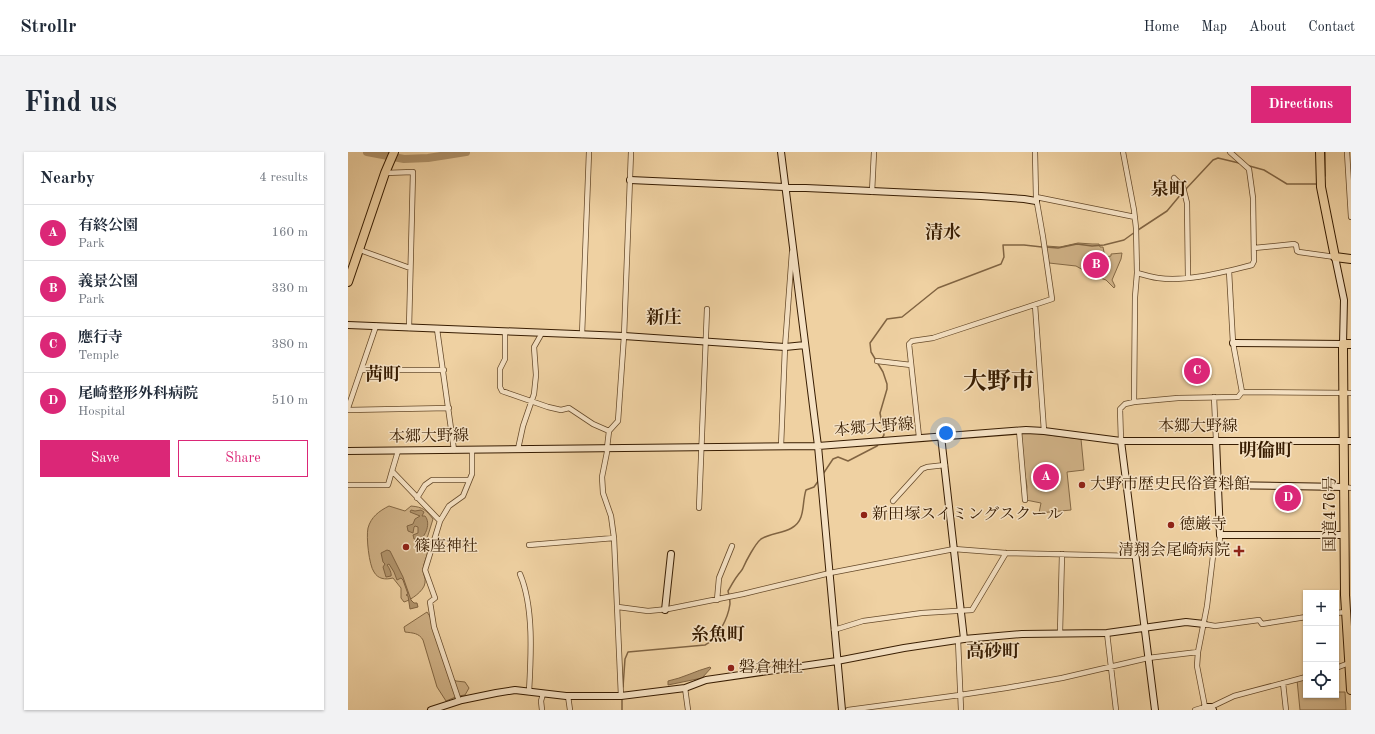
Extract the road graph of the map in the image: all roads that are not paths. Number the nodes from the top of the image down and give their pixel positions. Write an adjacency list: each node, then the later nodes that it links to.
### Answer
1 (394, 152): 11 (highway)
2 (589, 152): 37 (street)
3 (631, 152): 13 (street)
4 (781, 152): 14 (street)
5 (874, 152): 15 (street)
6 (1035, 152): 16 (street)
7 (1123, 152): 17 (street)
8 (1230, 152): 20 (street)
9 (1320, 152): 22 (highway)
10 (1347, 152): 18 (street)
11 (385, 173): 21 (highway); 24 (street)
12 (1174, 178): 27 (street)
13 (630, 180): 14 (street); 38 (street)
14 (786, 188): 15 (street); 19 (street)
15 (872, 192): 16 (street)
16 (1036, 199): 17 (street); 29 (street)
17 (1135, 217): 26 (street)
18 (1351, 217)
19 (792, 246): 42 (street); 43 (street)
20 (1254, 248): 22 (street); 25 (street)
21 (360, 250): 24 (street); 28 (highway)
22 (1335, 257): 23 (highway); 41 (street)
23 (1351, 260)
24 (410, 268): 33 (street)
25 (1229, 271): 27 (street); 40 (street)
26 (1136, 274): 27 (street); 54 (street)
27 (1188, 278)
28 (348, 282)
29 (1035, 304): 45 (street); 59 (street)
30 (706, 309): 39 (street)
31 (348, 325): 32 (street)
32 (376, 326): 33 (street); 46 (street)
33 (408, 328): 34 (street)
34 (437, 329): 35 (street); 47 (street)
35 (505, 332): 36 (street); 53 (street)
36 (542, 333): 37 (street); 53 (street)
37 (582, 335): 38 (street)
38 (624, 336): 39 (street); 58 (street)
39 (705, 342): 43 (street); 67 (street)
40 (1233, 342): 41 (street); 50 (street)
41 (1347, 344): 51 (highway, 国道476号)
42 (805, 345): 43 (street); 66 (street)
43 (785, 347): 65 (street)
44 (877, 360): 45 (street)
45 (911, 365): 61 (street)
46 (361, 370): 47 (street); 49 (street)
47 (444, 370): 55 (street)
48 (348, 386): 49 (street)
49 (355, 389): 56 (street)
50 (1242, 392): 51 (street); 52 (street)
51 (1348, 393): 64 (highway, 国道476号)
52 (1214, 397): 54 (street); 62 (street)
53 (531, 402): 58 (street); 69 (street)
54 (1134, 402): 63 (street)
55 (449, 408): 56 (street); 70 (street)
56 (348, 409)
57 (1019, 430): 59 (street, 本郷大野線); 60 (street, 本郷大野線); 81 (street)
58 (609, 431): 68 (street)
59 (1044, 431): 63 (street, 本郷大野線)
60 (941, 436): 61 (street, 本郷大野線); 74 (street)
61 (919, 438): 66 (street, 本郷大野線)
62 (1216, 440): 63 (street, 本郷大野線); 64 (street, 本郷大野線); 77 (street)
63 (1121, 441): 94 (street)
64 (1348, 441): 79 (highway, 国道476号)
65 (781, 446): 66 (street, 本郷大野線); 67 (street, 本郷大野線)
66 (818, 446): 95 (street)
67 (701, 447): 68 (street, 本郷大野線); 83 (street)
68 (607, 448): 69 (street, 本郷大野線); 87 (street)
69 (518, 449): 71 (street, 本郷大野線)
70 (454, 450): 71 (street, 本郷大野線); 73 (street, 本郷大野線)
71 (472, 450): 76 (street)
72 (348, 451): 73 (street, 本郷大野線)
73 (398, 451): 75 (street)
74 (945, 465): 82 (street); 90 (street)
75 (392, 471): 78 (street); 80 (street)
76 (469, 480): 80 (street); 84 (street)
77 (1218, 485): 79 (street); 85 (street)
78 (348, 486)
79 (1348, 487): 86 (highway, 国道476号)
80 (417, 498): 84 (street)
81 (1025, 500)
82 (893, 501)
83 (699, 508)
84 (440, 521): 124 (street)
85 (1220, 535): 86 (street); 103 (street)
86 (1348, 535): 99 (highway, 国道476号)
87 (614, 538): 88 (street); 98 (street)
88 (528, 545)
89 (732, 546): 97 (street)
90 (954, 549): 91 (street); 95 (street); 101 (street)
91 (1006, 553): 93 (street); 101 (street)
92 (671, 554): 100 (street)
93 (1062, 554): 94 (street); 106 (street)
94 (1135, 556): 104 (street)
95 (830, 573): 97 (street); 105 (street)
96 (520, 574): 119 (street)
97 (717, 600): 100 (street)
98 (618, 607): 100 (street); 123 (street)
99 (1348, 609): 112 (highway, 国道476号)
100 (665, 610)
101 (961, 611): 105 (street); 108 (street)
102 (1303, 617): 103 (street)
103 (1204, 624): 104 (street); 109 (street)
104 (1144, 628): 107 (street); 110 (street)
105 (834, 630): 111 (street)
106 (1060, 632): 107 (street); 108 (street)
107 (1107, 633): 113 (street)
108 (961, 640): 111 (street); 121 (street)
109 (1198, 652): 110 (street); 126 (street)
110 (1148, 658): 113 (street); 135 (street)
111 (837, 661): 117 (street); 131 (street)
112 (1349, 662): 114 (street); 118 (highway, 国道476号)
113 (1112, 666): 121 (street); 134 (street)
114 (1339, 667)
115 (1303, 678): 116 (street)
116 (1283, 683): 126 (street); 137 (street)
117 (685, 688): 123 (street); 130 (street)
118 (1351, 690)
119 (529, 692): 120 (street); 124 (street)
120 (543, 694): 122 (street); 128 (street)
121 (960, 695): 132 (street); 133 (street)
122 (568, 696): 123 (street); 129 (street)
123 (621, 696)
124 (459, 701): 125 (street)
125 (452, 707): 127 (street)
126 (1210, 708): 136 (street)
127 (431, 710)
128 (542, 710)
129 (570, 710)
130 (688, 710)
131 (842, 710)
132 (848, 710)
133 (961, 710)
134 (1116, 710)
135 (1155, 710)
136 (1195, 710)
137 (1286, 710)

